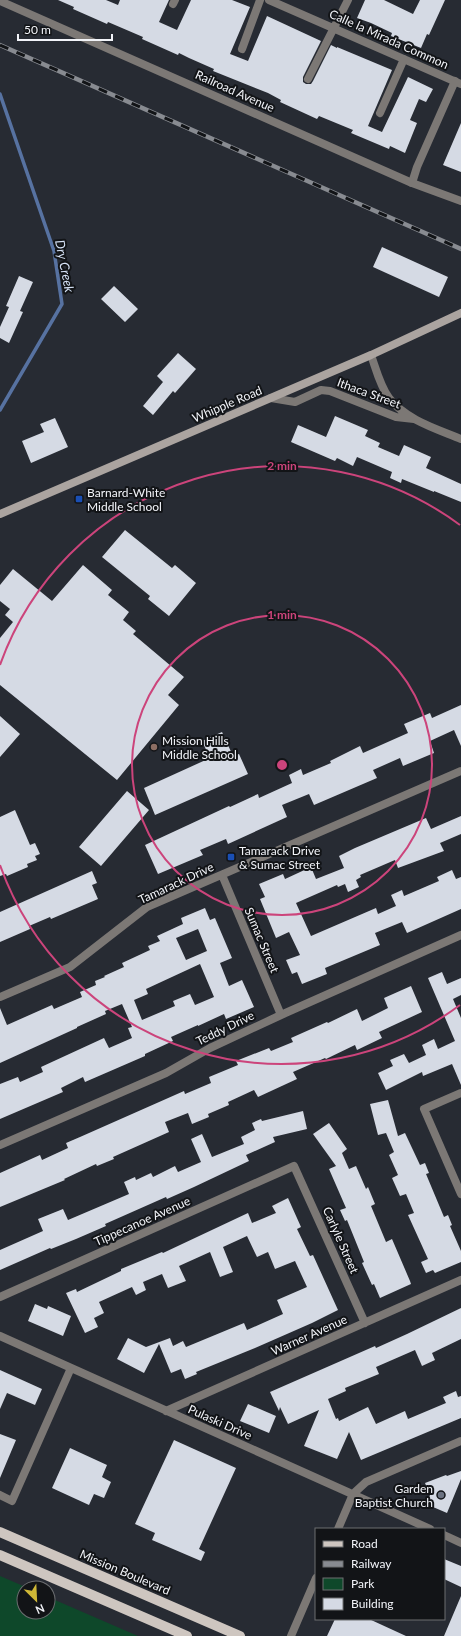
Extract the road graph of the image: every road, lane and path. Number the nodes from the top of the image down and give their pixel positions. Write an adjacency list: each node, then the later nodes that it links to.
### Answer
1 (260, 0): 6 (street)
2 (269, 0): 5 (street, Calle la Mirada Common)
3 (348, 0): 5 (street)
4 (0, 1): 11 (street, Railroad Avenue)
5 (334, 28): 7 (street, Calle la Mirada Common); 8 (street)
6 (242, 48)
7 (404, 59): 9 (street, Calle la Mirada Common); 10 (street)
8 (308, 79)
9 (458, 82): 11 (street, Calle la Mirada Common)
10 (380, 112)
11 (412, 183): 12 (street, Railroad Avenue)
12 (461, 202)
13 (461, 313): 14 (main road, Whipple Road)
14 (371, 355): 15 (main road, Whipple Road); 16 (street, Ithaca Street)
15 (271, 398): 16 (street, Ithaca Street); 18 (main road, Whipple Road)
16 (414, 419): 17 (street, Ithaca Street)
17 (461, 439)
18 (0, 514)
19 (461, 771): 20 (street, Tamarack Drive)
20 (222, 875): 22 (street, Tamarack Drive); 23 (street, Sumac Street)
21 (461, 935): 23 (street, Teddy Drive)
22 (0, 998)
23 (281, 1015): 25 (street, Teddy Drive)
24 (461, 1093): 27 (street)
25 (0, 1145)
26 (294, 1166): 29 (street, Tippecanoe Avenue); 30 (street, Carlyle Street)
27 (461, 1194)
28 (461, 1280): 30 (street, Warner Avenue)
29 (0, 1297)
30 (365, 1323): 33 (street, Warner Avenue)
31 (0, 1336): 32 (street, Pulaski Drive)
32 (71, 1368): 33 (street, Pulaski Drive); 36 (street)
33 (166, 1411): 35 (street, Pulaski Drive)
34 (461, 1441): 35 (street)
35 (353, 1494): 37 (street); 38 (street, Pulaski Drive)
36 (0, 1496)
37 (338, 1528)
38 (428, 1528)
39 (0, 1532): 45 (main road, Mission Boulevard)
40 (445, 1535): 41 (street)
41 (461, 1543)
42 (0, 1555): 44 (main road)
43 (315, 1580): 46 (street)
44 (186, 1636)
45 (240, 1636)
46 (291, 1636)

